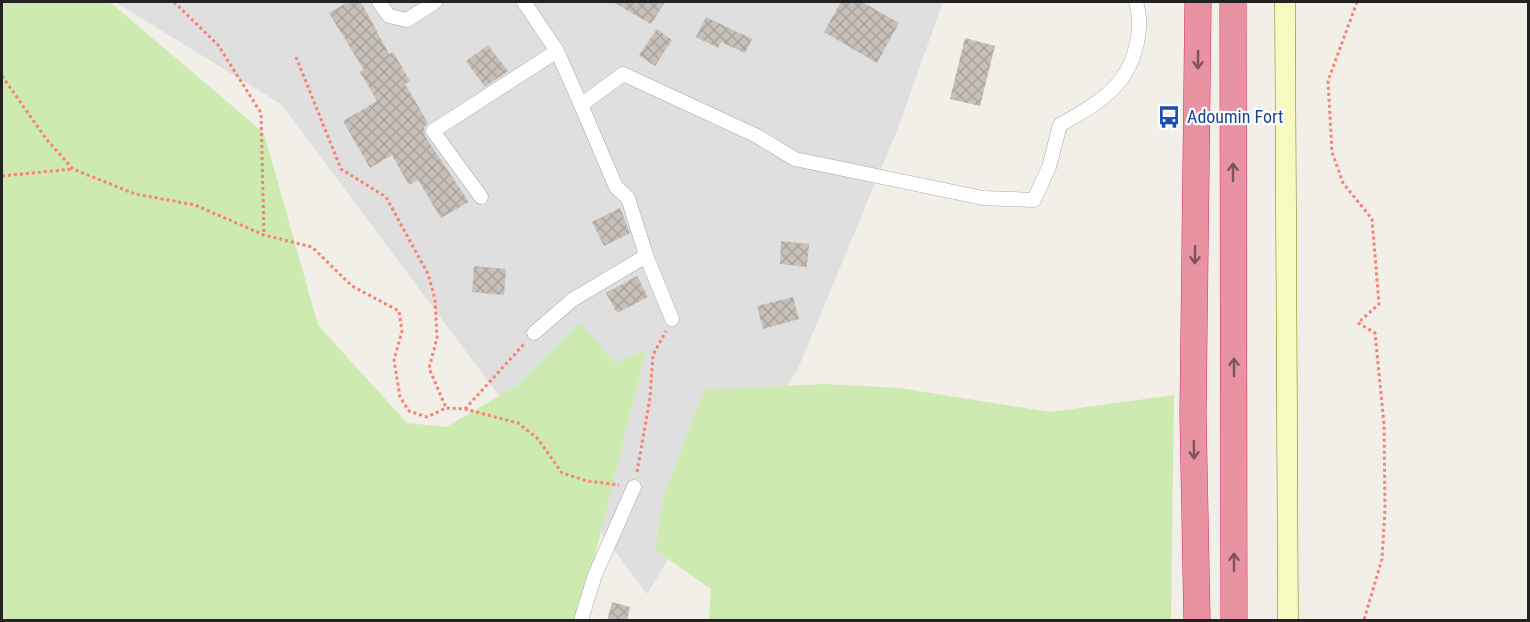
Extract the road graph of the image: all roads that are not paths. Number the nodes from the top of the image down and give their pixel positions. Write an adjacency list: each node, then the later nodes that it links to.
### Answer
1 (379, 2): 2 (street)
2 (435, 2)
3 (524, 2): 10 (street)
4 (1136, 2): 11 (street)
5 (1187, 2): 9 (highway)
6 (1198, 2): 9 (highway)
7 (1285, 2): 20 (main road)
8 (1234, 5): 19 (highway, one-way to 8)
9 (1198, 31): 18 (highway, one-way to 18)
10 (557, 51): 11 (street); 12 (street)
11 (581, 105): 13 (street)
12 (481, 197)
13 (646, 256): 14 (street); 15 (street)
14 (672, 319)
15 (534, 333)
16 (634, 487): 17 (street)
17 (581, 621)
18 (1197, 621)
19 (1234, 621)
20 (1288, 621)

